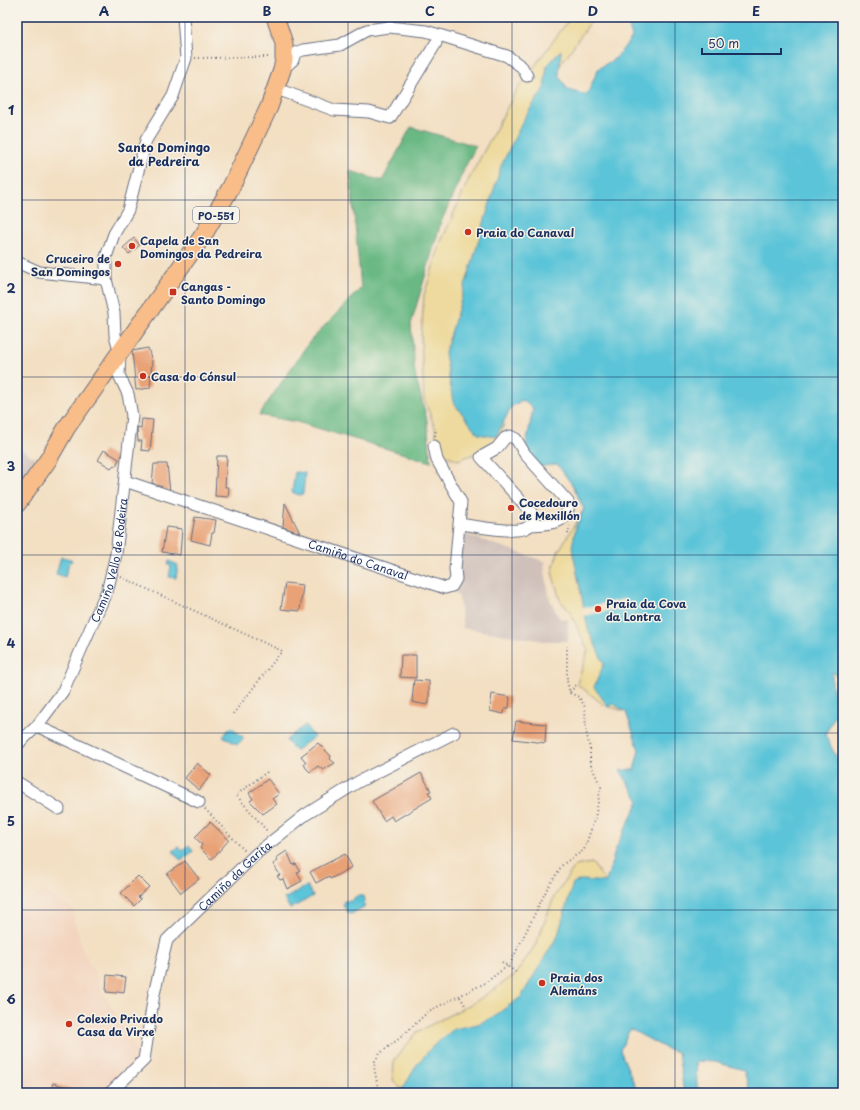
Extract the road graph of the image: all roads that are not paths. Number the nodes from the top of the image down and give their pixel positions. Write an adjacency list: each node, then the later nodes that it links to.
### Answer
1 (183, 17): 8 (street, Camiño Vello de Rodeira)
2 (275, 17): 4 (main road, PO-551)
3 (436, 43): 6 (street)
4 (284, 62): 5 (street); 6 (main road, PO-551)
5 (527, 76)
6 (277, 89): 9 (main road, PO-551)
7 (17, 262): 8 (street)
8 (106, 279): 9 (street, Camiño Vello de Rodeira)
9 (120, 354): 10 (main road, PO-551); 12 (street, Camiño Vello de Rodeira)
10 (67, 427): 13 (main road, PO-551); 14 (main road, PO-551)
11 (434, 446): 15 (street, Camiño do Canaval)
12 (125, 481): 15 (street, Camiño do Canaval); 17 (street, Camiño Vello de Rodeira)
13 (17, 489)
14 (17, 504)
15 (460, 524): 16 (street)
16 (530, 525): 16 (street)
17 (37, 726): 19 (street, Camiño Vello de Rodeira); 21 (street)
18 (454, 734): 23 (street, Camiño da Garita)
19 (17, 745)
20 (17, 782): 22 (street)
21 (199, 802)
22 (59, 809)
23 (110, 1093)

